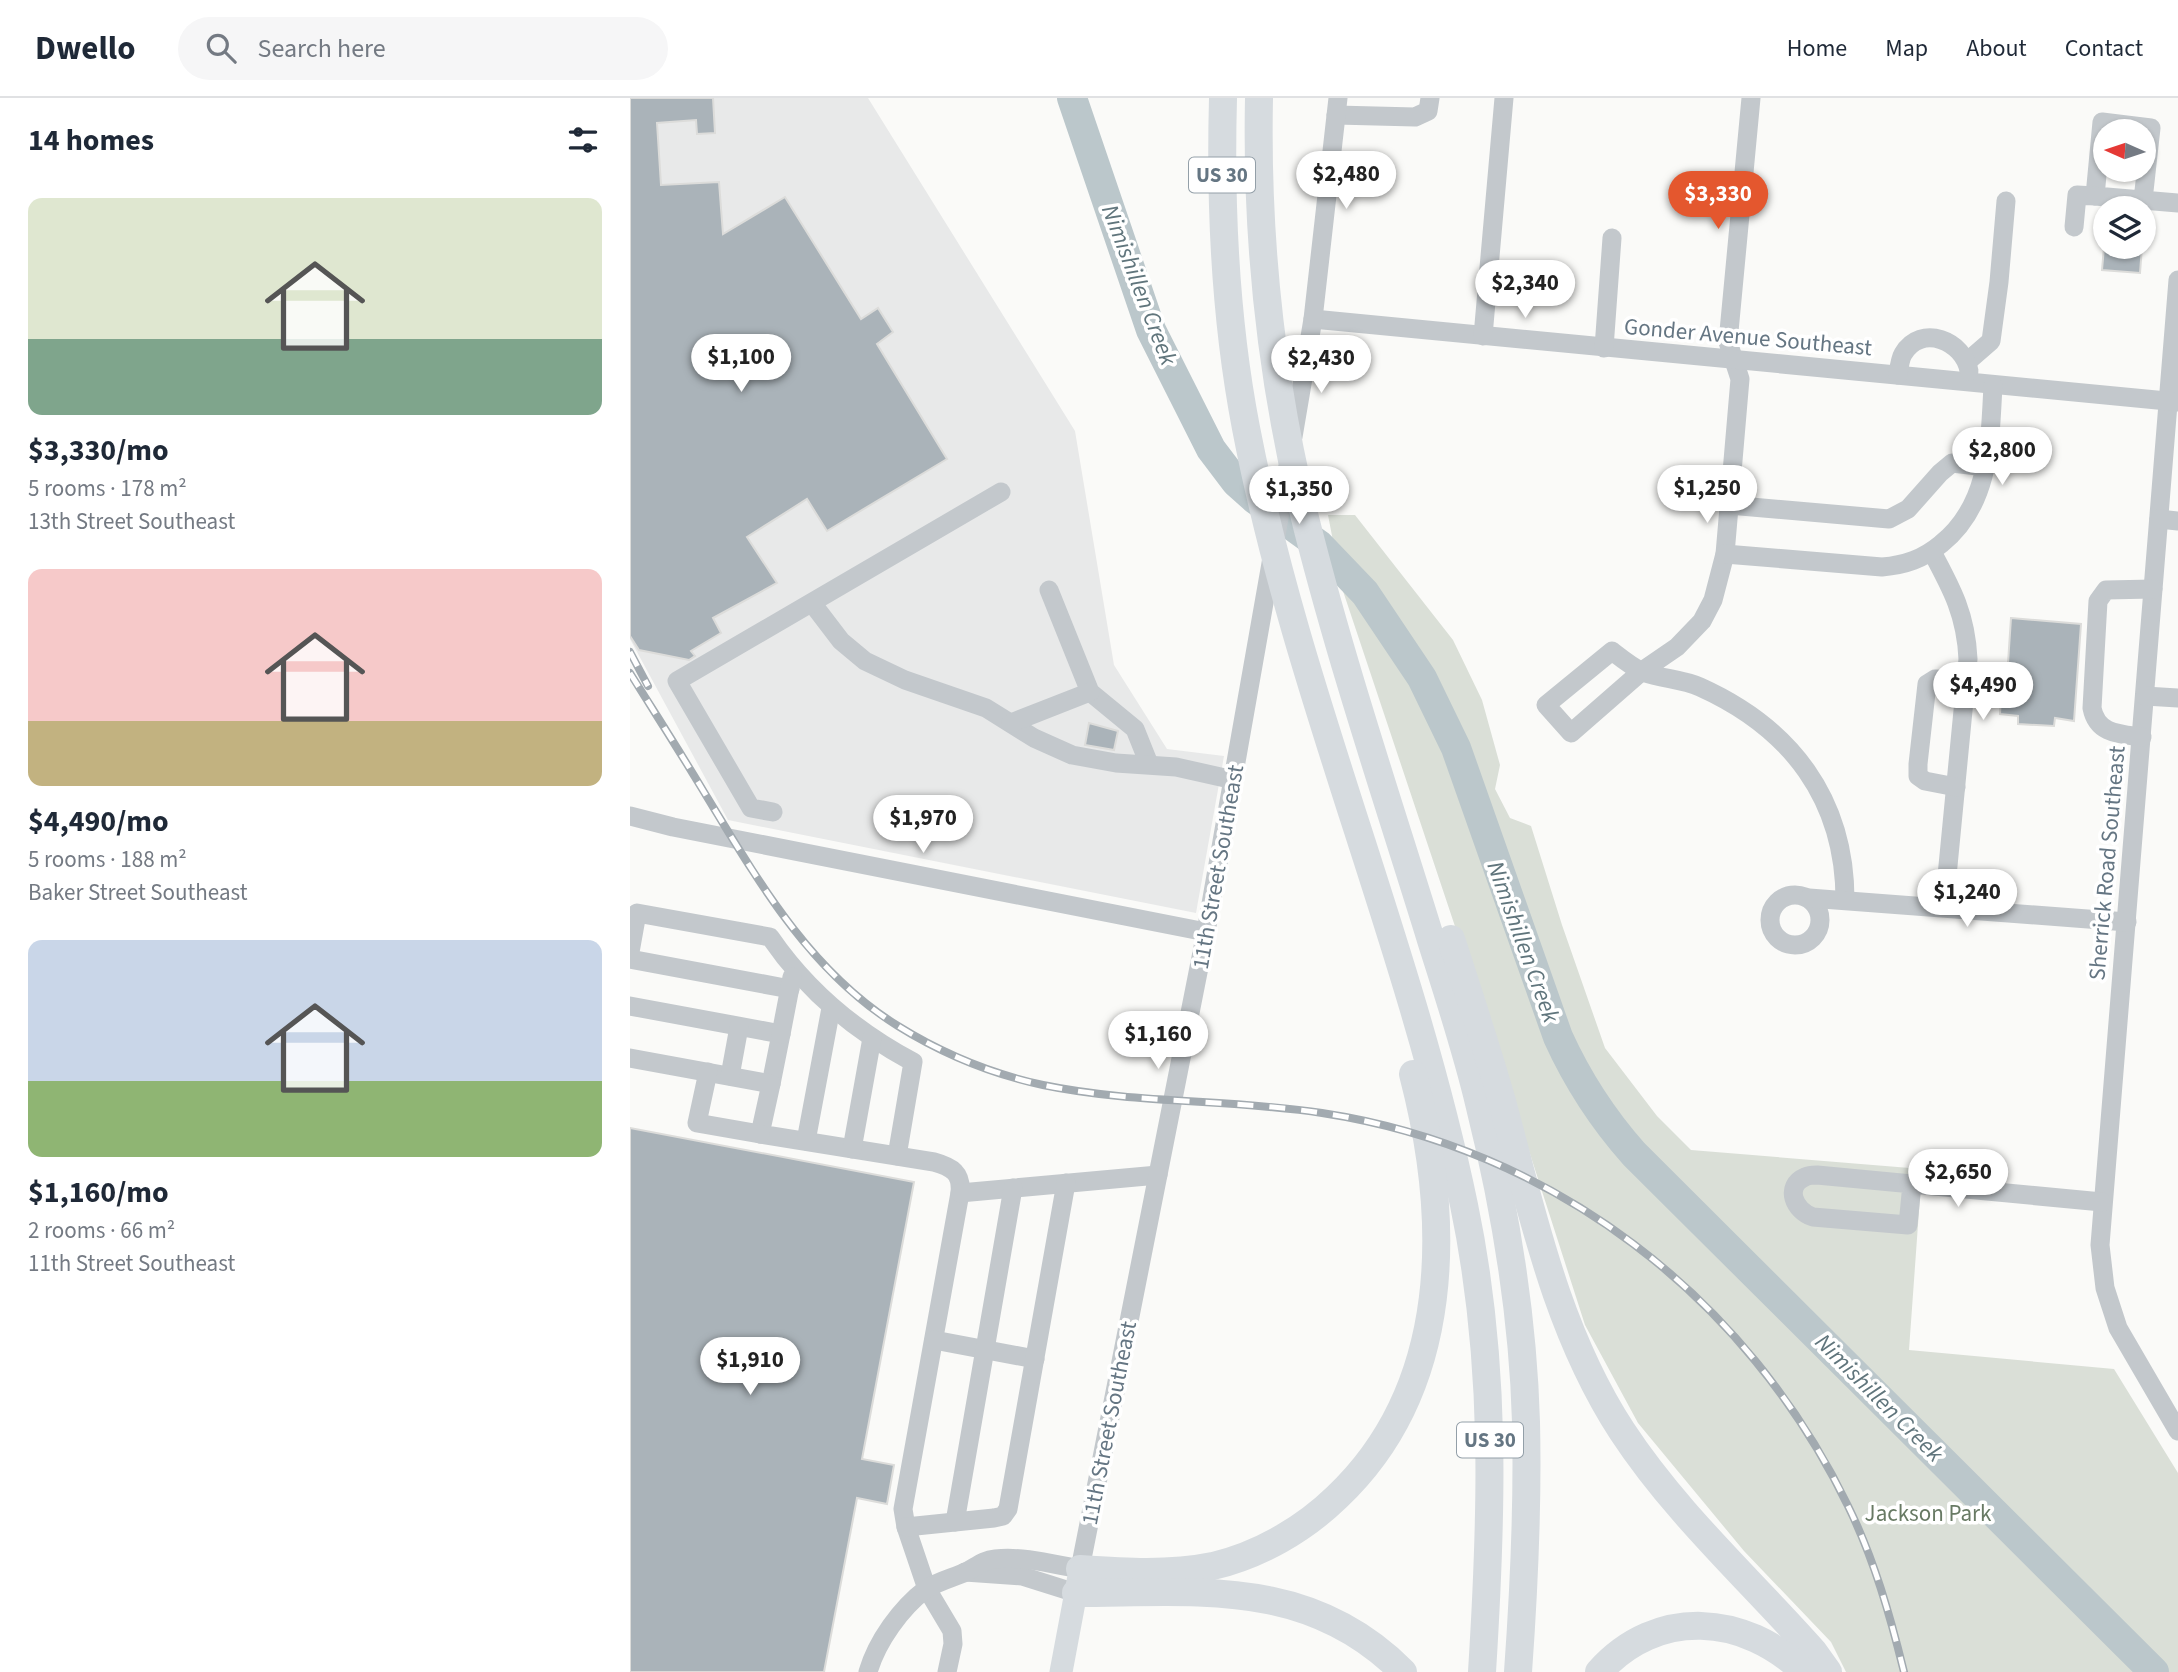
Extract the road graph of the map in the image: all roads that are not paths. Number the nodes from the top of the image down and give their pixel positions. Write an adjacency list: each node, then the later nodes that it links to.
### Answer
1 (1223, 98): 61 (highway, US 30)
2 (1259, 98): 63 (highway, US 30)
3 (1430, 98): 6 (street)
4 (1504, 98): 16 (street)
5 (1751, 98): 18 (street)
6 (1337, 107): 15 (street, 11th Street Southeast)
7 (2095, 196): 8 (street); 12 (street)
8 (2143, 196)
9 (2006, 201): 19 (street)
10 (2156, 201): 11 (street)
11 (2178, 203)
12 (2074, 227)
13 (1612, 238): 17 (street)
14 (2178, 280): 23 (street, Sherrick Road Southeast)
15 (1313, 319): 16 (street, Gonder Avenue Southeast); 41 (street, 11th Street Southeast)
16 (1483, 336): 17 (street, Gonder Avenue Southeast)
17 (1604, 348): 18 (street, Gonder Avenue Southeast)
18 (1733, 359): 20 (street, Gonder Avenue Southeast); 26 (street)
19 (1968, 361): 20 (street); 21 (street)
20 (1898, 375): 21 (street, Gonder Avenue Southeast)
21 (1971, 382): 22 (street, Gonder Avenue Southeast)
22 (1993, 384): 23 (street, Gonder Avenue Southeast); 24 (street)
23 (2173, 402): 27 (street, Sherrick Road Southeast)
24 (1986, 467): 26 (street); 28 (street)
25 (1001, 492): 32 (street)
26 (1729, 505): 29 (street)
27 (2168, 520): 30 (street, Sherrick Road Southeast)
28 (1932, 552): 29 (street); 34 (street)
29 (1725, 554): 33 (street)
30 (2153, 589): 36 (street, Sherrick Road Southeast); 39 (street)
31 (1048, 590): 35 (street)
32 (811, 603): 38 (street); 43 (street)
33 (1642, 671): 33 (street); 46 (street)
34 (1967, 680): 42 (street); 42 (street)
35 (1090, 692): 38 (street); 40 (street)
36 (2145, 696): 37 (street); 39 (street, Sherrick Road Southeast)
37 (2178, 698)
38 (1012, 723): 40 (street)
39 (2142, 737): 48 (street, Sherrick Road Southeast)
40 (1149, 764): 41 (street)
41 (1234, 780): 49 (street, 11th Street Southeast)
42 (1956, 787): 47 (street)
43 (773, 812)
44 (631, 821): 49 (street)
45 (1809, 898): 46 (street)
46 (1845, 900): 47 (street)
47 (1944, 907): 48 (street)
48 (2127, 922): 73 (street, Sherrick Road Southeast)
49 (1206, 932): 68 (street, 11th Street Southeast)
50 (630, 952): 52 (street)
51 (630, 960): 52 (street)
52 (792, 980): 54 (street); 56 (street)
53 (630, 1006): 55 (street)
54 (831, 1008): 57 (street); 65 (street)
55 (739, 1027): 56 (street); 60 (street)
56 (781, 1034): 62 (street)
57 (872, 1038): 66 (street); 67 (street)
58 (630, 1058): 59 (street)
59 (708, 1072): 60 (street); 64 (street)
60 (730, 1076): 62 (street)
61 (1425, 1083): 80 (highway); 86 (highway, US 30)
62 (771, 1084): 64 (street)
63 (1490, 1101): 87 (highway, US 30); 90 (highway)
64 (760, 1134): 65 (street)
65 (806, 1141): 66 (street)
66 (852, 1149): 67 (street)
67 (897, 1156): 72 (street)
68 (1158, 1175): 69 (street); 80 (street, 11th Street Southeast)
69 (1066, 1183): 71 (street); 76 (street)
70 (1912, 1184): 70 (street); 73 (street)
71 (1013, 1188): 72 (street); 75 (street)
72 (960, 1193): 74 (street)
73 (2102, 1202): 77 (street, Sherrick Road Southeast)
74 (934, 1340): 75 (street); 79 (street)
75 (985, 1349): 76 (street); 78 (street)
76 (1035, 1359): 78 (street)
77 (2178, 1431)
78 (956, 1522): 79 (street)
79 (905, 1527): 81 (street)
80 (1078, 1581): 81 (street); 84 (main road, 11th Street Southeast); 85 (highway)
81 (927, 1589): 82 (street); 83 (street)
82 (868, 1672)
83 (947, 1672)
84 (1061, 1672)
85 (1403, 1672)
86 (1482, 1672)
87 (1518, 1672)
88 (1599, 1672): 89 (highway)
89 (1804, 1672)
90 (1828, 1672)

